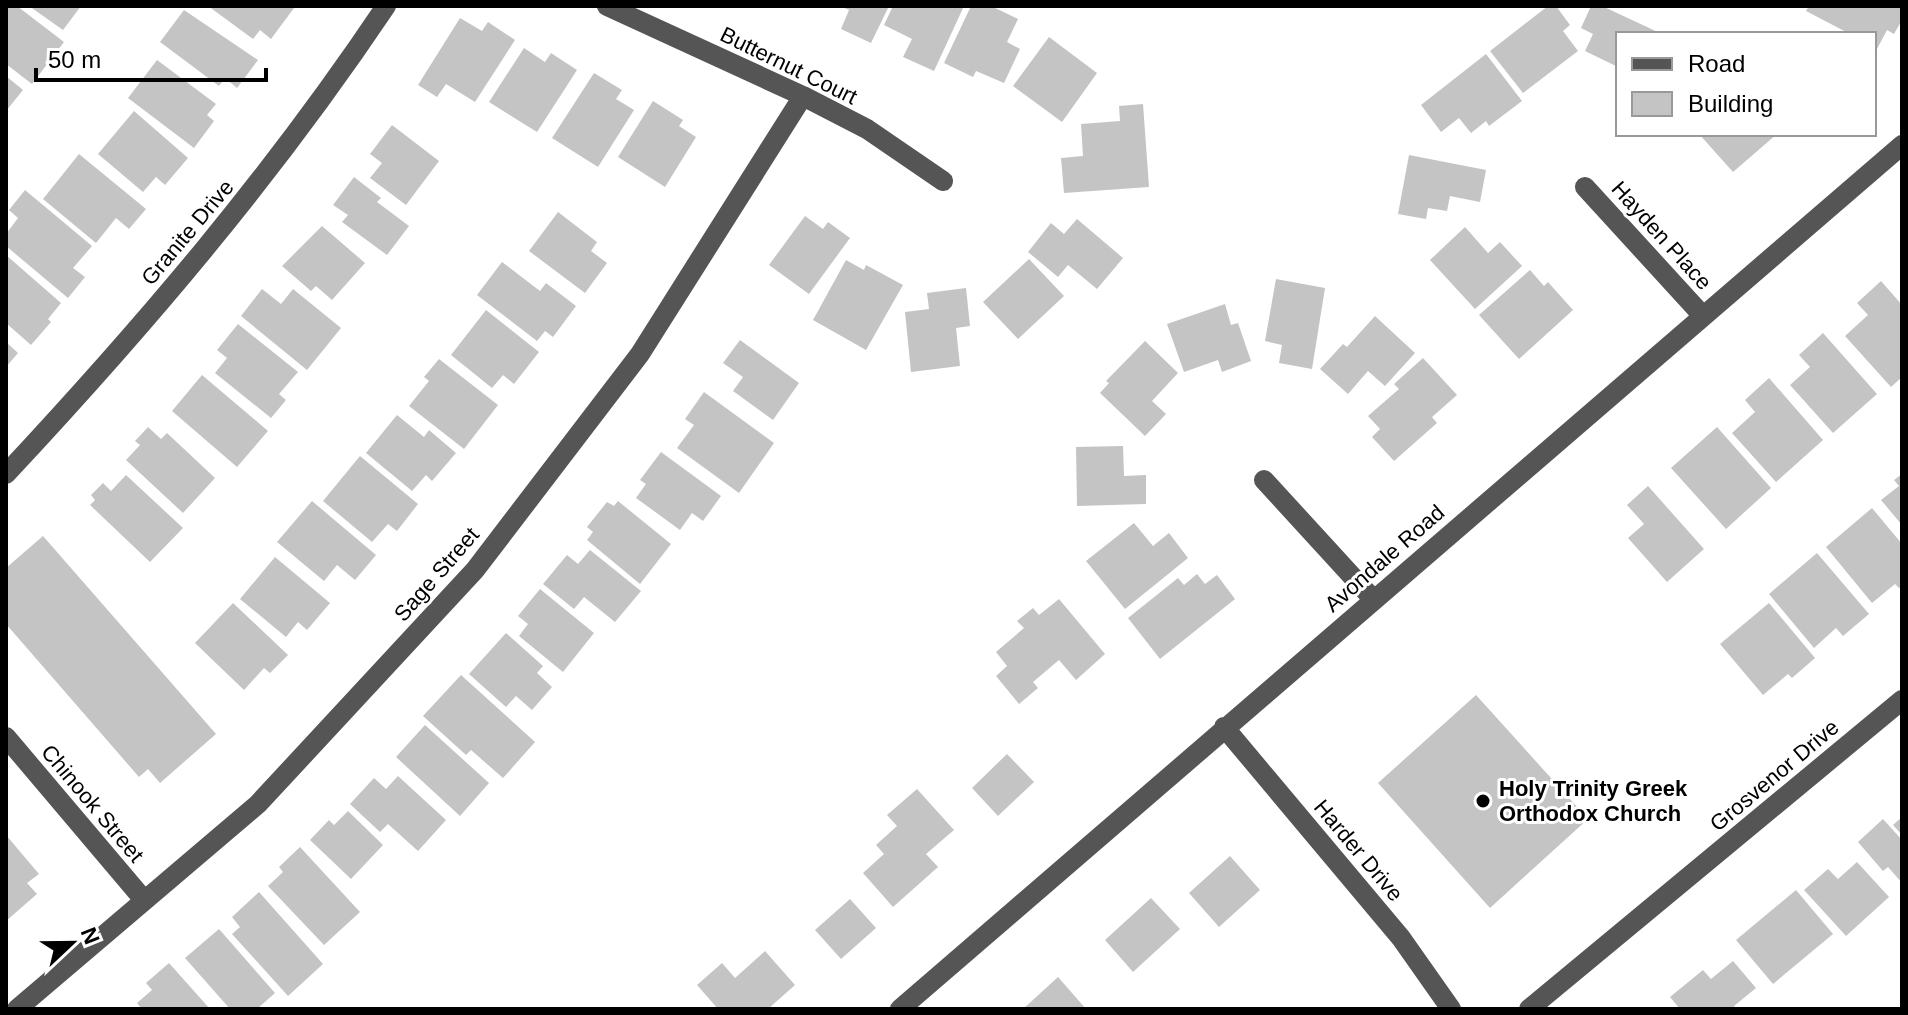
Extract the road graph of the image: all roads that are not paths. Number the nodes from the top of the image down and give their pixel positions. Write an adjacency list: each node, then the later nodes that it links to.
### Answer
1 (386, 6): 8 (street, Granite Drive)
2 (607, 6): 3 (street, Butternut Court)
3 (803, 96): 5 (street, Butternut Court); 14 (street, Sage Street)
4 (1902, 145): 7 (street, Avondale Road)
5 (943, 181)
6 (1585, 187): 7 (street, Hayden Place)
7 (1703, 316): 10 (street, Avondale Road)
8 (6, 474)
9 (1264, 480): 10 (street)
10 (1373, 599): 12 (street, Avondale Road)
11 (1902, 700): 18 (street, Grosvenor Drive)
12 (1224, 727): 16 (street, Avondale Road); 17 (street, Harder Drive)
13 (6, 737): 14 (street, Chinook Street)
14 (144, 900): 15 (street, Sage Street)
15 (17, 1009)
16 (900, 1009)
17 (1451, 1009)
18 (1529, 1009)

